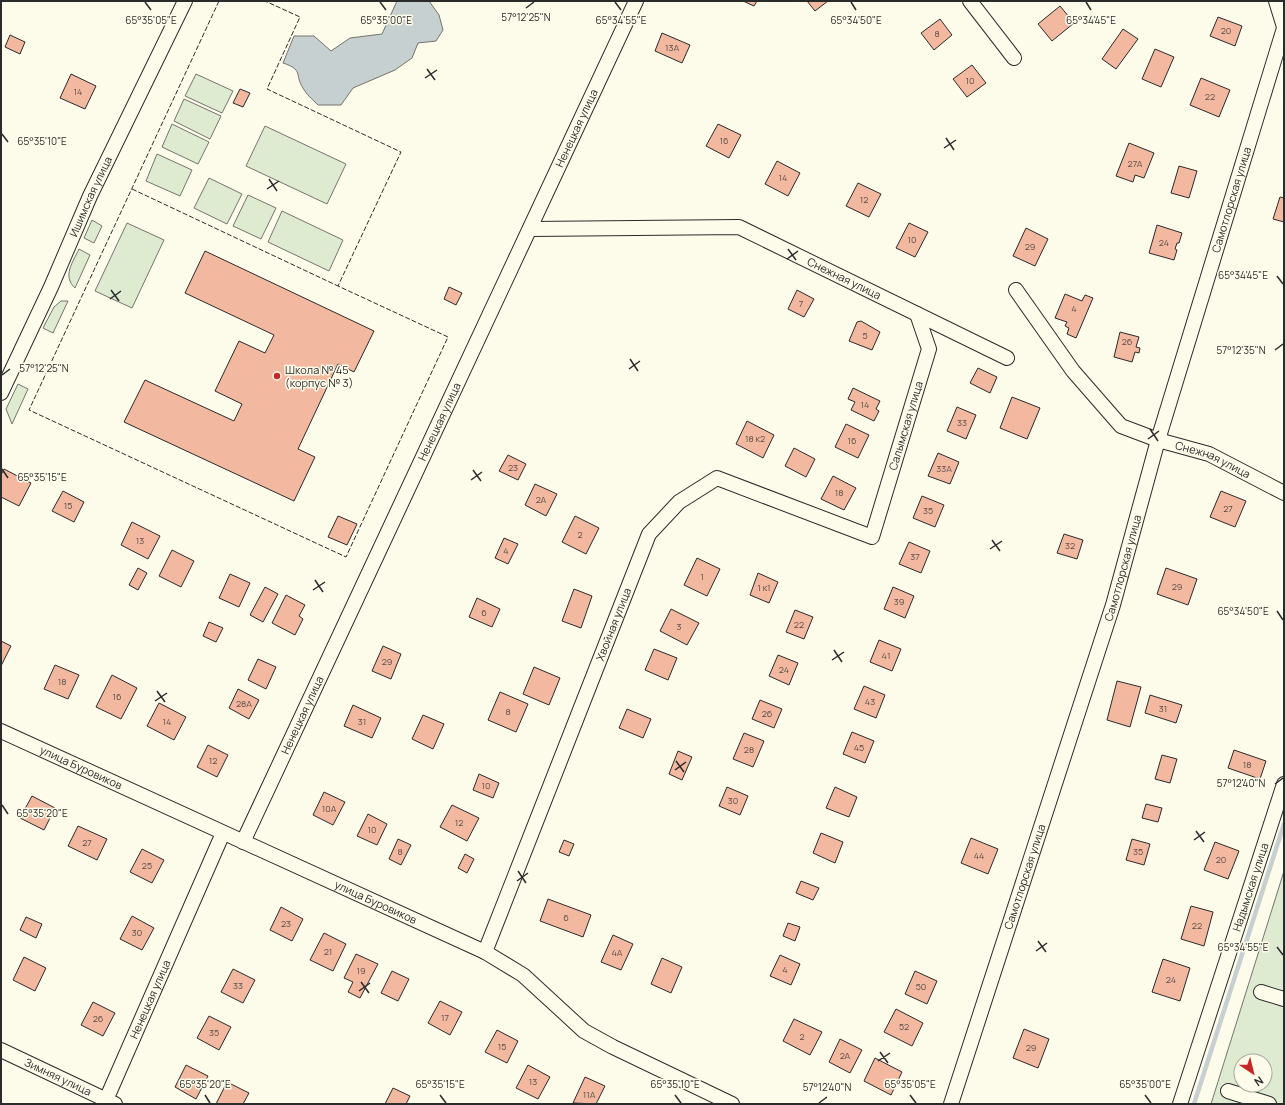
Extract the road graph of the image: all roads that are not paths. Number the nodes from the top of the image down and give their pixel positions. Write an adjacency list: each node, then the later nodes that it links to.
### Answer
1 (185, 1): 11 (street, Ишимская улица)
2 (636, 1): 7 (street, Ненецкая улица)
3 (970, 1): 6 (street)
4 (1276, 1): 5 (street, Самотлорская улица)
5 (1284, 27): 12 (street, Самотлорская улица)
6 (1014, 58)
7 (531, 229): 9 (street, Снежная улица); 18 (street, Ненецкая улица)
8 (1016, 290): 12 (street, Снежная улица)
9 (917, 314): 10 (street, Снежная улица); 14 (street, Салымская улица)
10 (1007, 358)
11 (1, 393)
12 (1158, 440): 13 (street, Снежная улица); 26 (street, Самотлорская улица)
13 (1284, 493)
14 (872, 537): 19 (street, Хвойная улица)
15 (1, 731): 17 (street, улица Буровиков)
16 (1284, 784): 27 (street, Надымская улица)
17 (224, 833): 18 (street, улица Буровиков); 24 (street, Ненецкая улица)
18 (242, 842): 19 (street, улица Буровиков)
19 (485, 952): 25 (street, улица Буровиков)
20 (1261, 992): 21 (street)
21 (1284, 999)
22 (1, 1050): 24 (street, Зимняя улица)
23 (1228, 1091): 28 (street)
24 (110, 1102)
25 (732, 1104)
26 (951, 1104)
27 (1180, 1104)
28 (1269, 1104)

